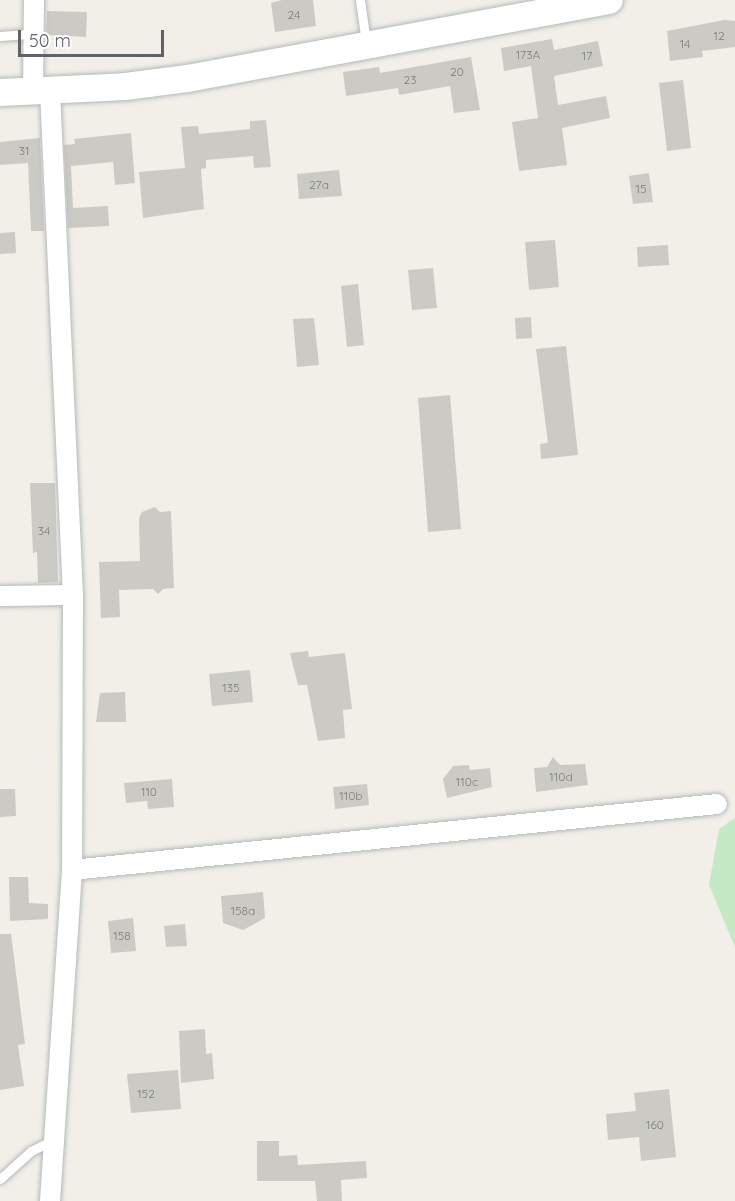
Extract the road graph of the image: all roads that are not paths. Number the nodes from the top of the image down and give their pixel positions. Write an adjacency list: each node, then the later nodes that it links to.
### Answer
1 (34, 0): 4 (street)
2 (360, 0): 6 (lane)
3 (609, 0): 6 (street)
4 (32, 34): 5 (lane); 7 (street)
5 (0, 36)
6 (367, 46): 7 (street)
7 (41, 91): 8 (street); 9 (street)
8 (0, 92)
9 (73, 595): 10 (street); 12 (street)
10 (0, 596)
11 (717, 804): 12 (street)
12 (72, 870): 13 (street)
13 (54, 1140): 14 (lane); 15 (street)
14 (0, 1179)
15 (50, 1201)

